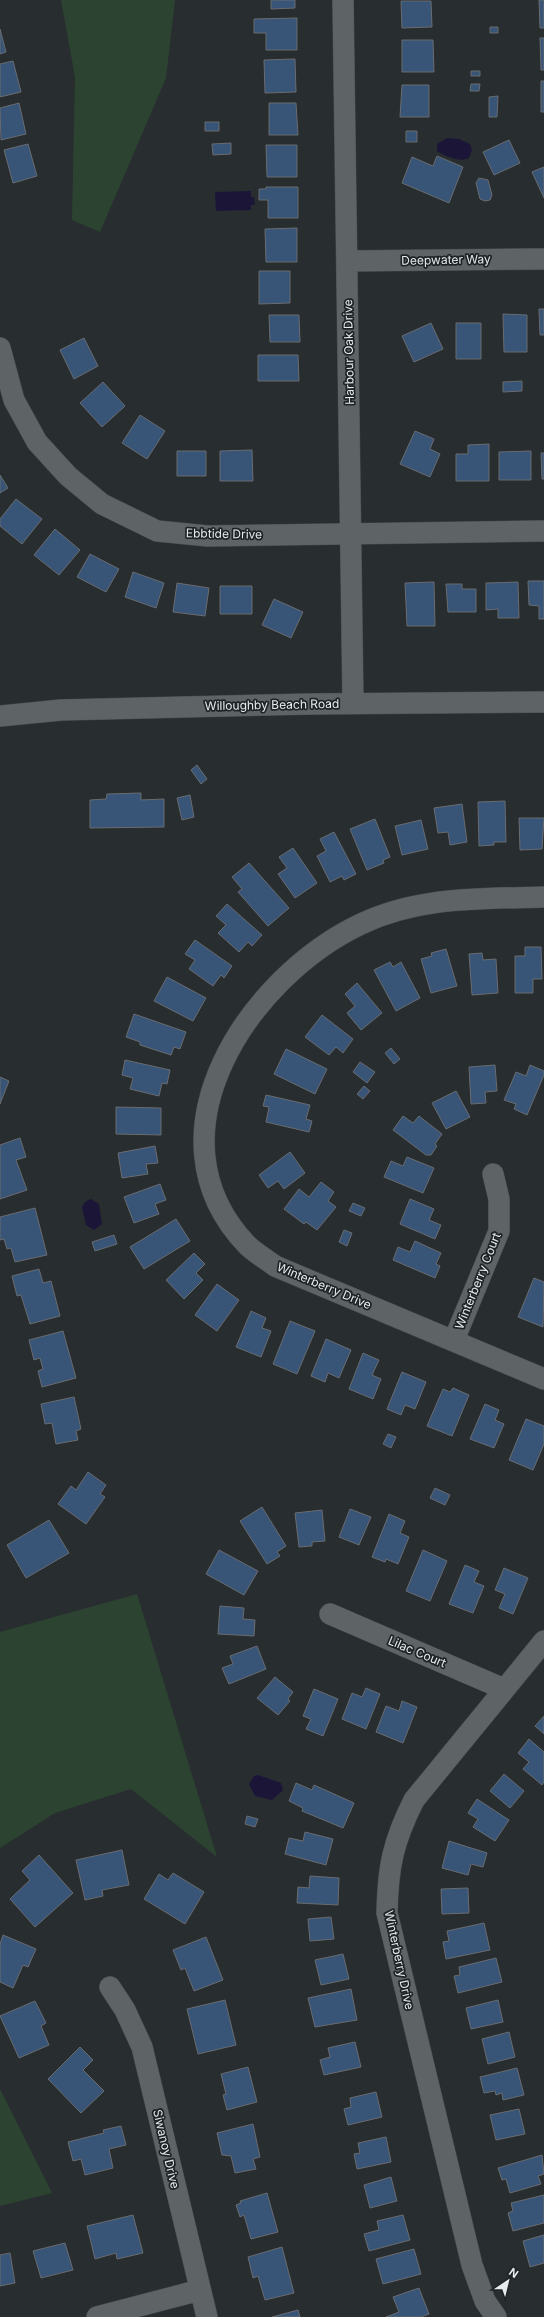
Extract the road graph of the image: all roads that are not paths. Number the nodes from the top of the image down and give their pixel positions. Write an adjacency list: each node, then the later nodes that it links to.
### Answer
1 (343, 0): 3 (street, Harbour Oak Drive)
2 (544, 259): 3 (street, Deepwater Way)
3 (348, 261): 6 (street, Harbour Oak Drive)
4 (0, 348): 6 (street, Ebbtide Drive)
5 (544, 530): 6 (street, Ebbtide Drive)
6 (352, 533): 8 (street, Harbour Oak Drive)
7 (544, 702): 8 (street, Willoughby Beach Road)
8 (353, 703): 9 (street, Willoughby Beach Road)
9 (0, 716)
10 (544, 897): 12 (street, Winterberry Drive)
11 (494, 1174): 12 (street, Winterberry Court)
12 (454, 1340): 13 (street, Winterberry Drive)
13 (544, 1379)
14 (330, 1614): 16 (street, Lilac Court)
15 (544, 1641): 16 (street, Winterberry Drive)
16 (504, 1689): 21 (street, Winterberry Drive)
17 (110, 1987): 18 (street, Siwanoy Drive)
18 (200, 2290): 19 (street); 20 (street, Siwanoy Drive)
19 (97, 2317)
20 (207, 2317)
21 (496, 2317)

